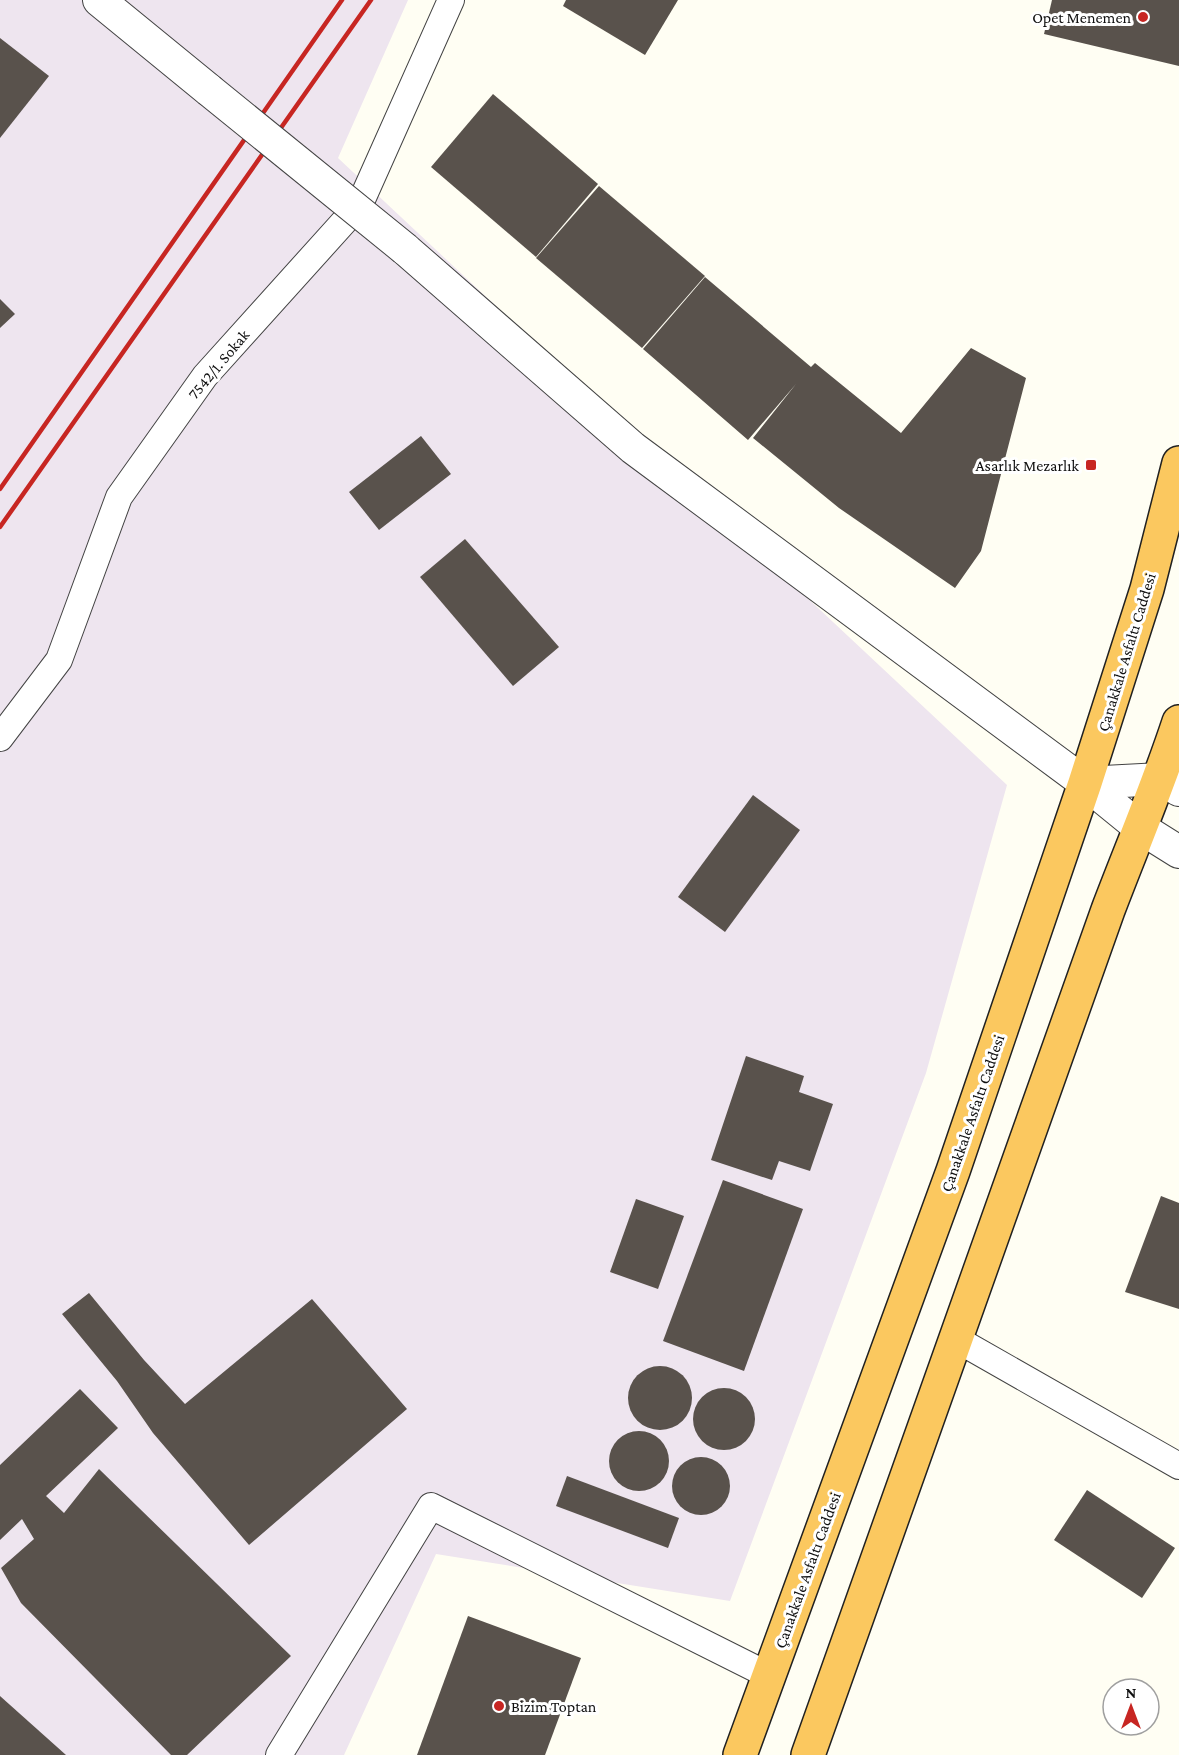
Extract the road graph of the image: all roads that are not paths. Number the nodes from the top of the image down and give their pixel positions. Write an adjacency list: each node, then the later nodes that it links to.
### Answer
1 (99, 0): 6 (street, bridge)
2 (451, 0): 5 (street, 7542/1. Sokak)
3 (1179, 463): 6 (highway, Çanakkale Asfaltı Caddesi)
4 (1179, 722): 7 (highway)
5 (0, 738)
6 (1084, 783): 7 (street); 8 (street); 12 (highway, Çanakkale Asfaltı Caddesi)
7 (1170, 784): 8 (highway)
8 (1139, 827): 9 (street); 10 (highway)
9 (1179, 852)
10 (956, 1339): 11 (street); 15 (highway)
11 (1179, 1466)
12 (768, 1675): 13 (street); 14 (highway, Çanakkale Asfaltı Caddesi)
13 (279, 1755)
14 (740, 1755)
15 (808, 1755)

